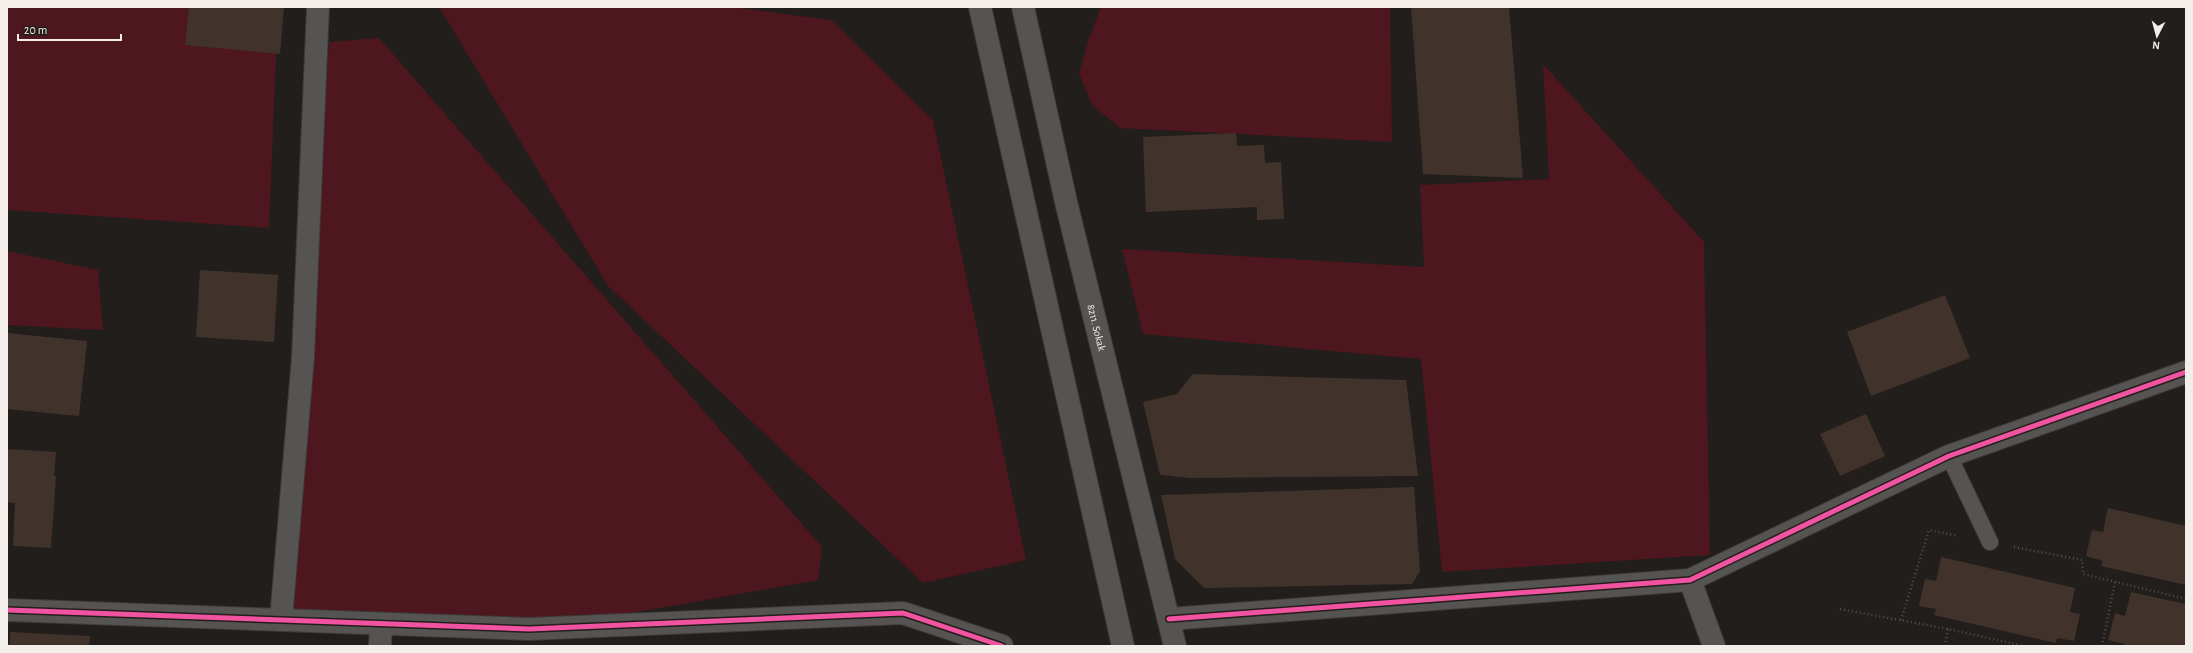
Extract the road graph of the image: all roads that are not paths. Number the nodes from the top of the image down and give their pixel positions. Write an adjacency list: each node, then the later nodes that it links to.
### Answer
1 (318, 7): 10 (street)
2 (980, 7): 15 (street)
3 (1023, 7): 9 (street, 8211. Sokak)
4 (2186, 372): 5 (street)
5 (1949, 456): 6 (lane); 7 (street)
6 (1990, 542)
7 (1690, 580): 9 (street); 17 (street)
8 (7, 610): 10 (street)
9 (1169, 619): 16 (street, 8211. Sokak)
10 (280, 620): 11 (street)
11 (381, 624): 12 (street); 13 (street)
12 (528, 638): 14 (street)
13 (380, 646)
14 (1002, 646)
15 (1123, 646)
16 (1175, 646)
17 (1714, 646)

